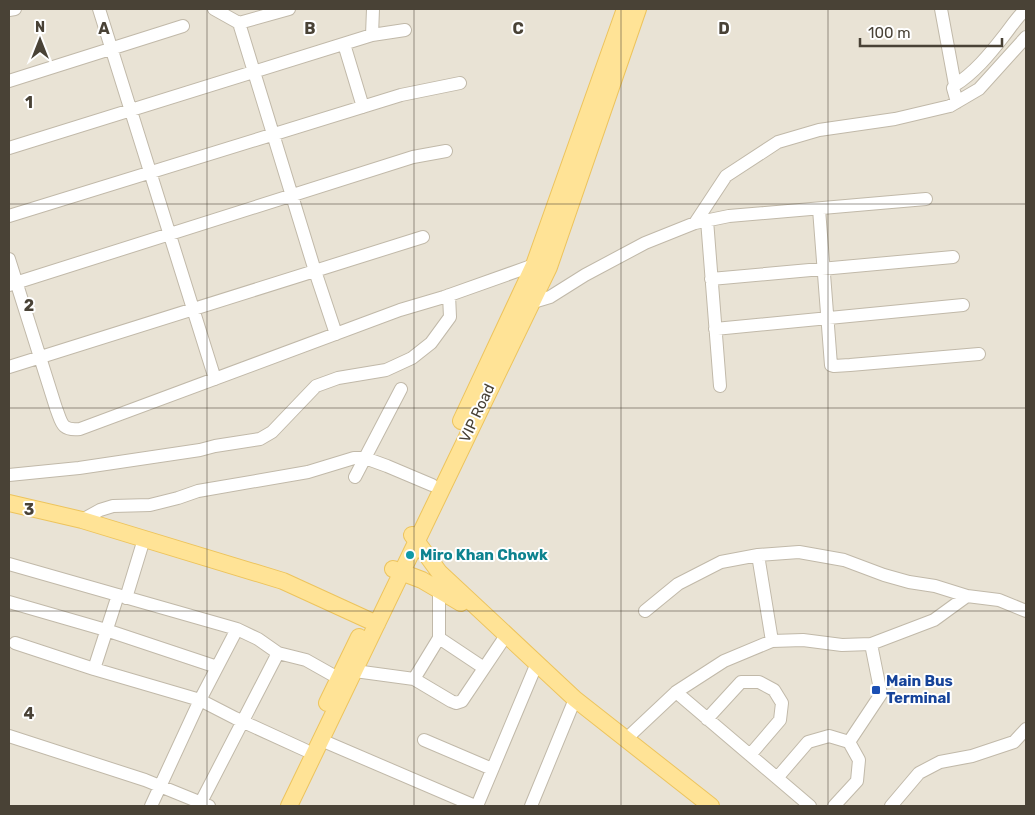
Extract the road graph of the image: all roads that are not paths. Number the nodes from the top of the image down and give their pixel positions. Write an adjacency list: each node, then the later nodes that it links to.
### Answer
1 (15, 9): 10 (street)
2 (99, 9): 17 (street)
3 (214, 9): 11 (street)
4 (289, 9): 11 (street)
5 (373, 9): 14 (street)
6 (625, 9): 38 (main road, VIP Road)
7 (638, 9): 44 (main road, VIP Road)
8 (941, 9): 21 (street)
9 (1026, 9): 21 (street)
10 (9, 10)
11 (246, 17): 18 (street)
12 (183, 26): 17 (street)
13 (405, 30): 14 (street)
14 (372, 35): 16 (street)
15 (1026, 37): 22 (street)
16 (344, 44): 18 (street); 23 (street)
17 (110, 49): 19 (street); 24 (street)
18 (253, 72): 24 (street); 25 (street)
19 (9, 81)
20 (460, 83): 23 (street)
21 (955, 85): 22 (street)
22 (956, 102): 33 (street)
23 (363, 106): 25 (street)
24 (130, 110): 26 (street); 28 (street)
25 (273, 134): 28 (street); 29 (street)
26 (9, 148)
27 (446, 150): 29 (street)
28 (150, 172): 32 (street); 34 (street)
29 (292, 195): 34 (street); 40 (street)
30 (926, 200): 31 (street)
31 (818, 209): 33 (street); 39 (street)
32 (9, 216)
33 (701, 222): 41 (street); 44 (street)
34 (169, 234): 42 (street); 46 (street)
35 (423, 237): 40 (street)
36 (953, 257): 39 (street)
37 (9, 259): 42 (street)
38 (534, 265): 43 (street); 44 (main road, VIP Road)
39 (824, 268): 41 (street); 47 (street)
40 (315, 271): 46 (street); 49 (street)
41 (711, 279): 48 (street)
42 (12, 284): 51 (street)
43 (450, 295): 49 (street); 57 (street)
44 (524, 301): 59 (main road, VIP Road); 62 (main road, VIP Road)
45 (963, 305): 47 (street)
46 (193, 310): 51 (street); 53 (street)
47 (827, 318): 48 (street); 50 (street)
48 (716, 328): 54 (street)
49 (336, 334): 53 (street)
50 (979, 354)
51 (40, 358): 52 (street); 53 (street)
52 (9, 367)
53 (215, 379)
54 (720, 386)
55 (401, 389): 56 (street)
56 (365, 458): 58 (street); 59 (street); 61 (street)
57 (9, 475)
58 (355, 477)
59 (432, 485): 62 (main road, VIP Road)
60 (9, 503): 61 (main road)
61 (82, 520): 63 (main road)
62 (413, 537): 66 (main road, VIP Road); 76 (main road)
63 (144, 539): 68 (street); 73 (main road)
64 (758, 555): 69 (street); 71 (street); 78 (street)
65 (9, 564): 68 (street)
66 (397, 570): 67 (main road); 73 (main road, VIP Road)
67 (439, 589): 76 (main road); 77 (street)
68 (122, 596): 74 (street); 75 (street)
69 (967, 596): 72 (street); 80 (street)
70 (9, 602): 75 (street)
71 (645, 611)
72 (1026, 612)
73 (372, 621): 86 (main road, VIP Road); 87 (main road, VIP Road)
74 (237, 628): 81 (street); 83 (street)
75 (106, 630): 83 (street); 85 (street)
76 (503, 630): 82 (main road); 84 (street)
77 (439, 638): 84 (street); 88 (street)
78 (772, 642): 80 (street); 89 (street)
79 (15, 643): 85 (street)
80 (871, 644): 99 (street)
81 (278, 652): 87 (street); 93 (street)
82 (537, 663): 90 (main road); 102 (street)
83 (217, 667): 91 (street)
84 (484, 668): 88 (street)
85 (94, 669): 91 (street)
86 (355, 671): 88 (street); 97 (main road, VIP Road)
87 (338, 678): 100 (main road, VIP Road)
88 (414, 679)
89 (676, 692): 92 (street); 96 (street)
90 (575, 699): 96 (main road); 110 (street)
91 (200, 700): 93 (street); 104 (street)
92 (707, 719): 101 (street); 101 (street)
93 (242, 722): 100 (street); 105 (street)
94 (1026, 730): 114 (street)
95 (9, 736): 104 (street)
96 (626, 739): 111 (main road)
97 (321, 740): 108 (main road, VIP Road); 109 (street)
98 (424, 740): 102 (street)
99 (849, 742): 103 (street); 113 (street)
100 (305, 750): 107 (main road, VIP Road)
101 (750, 755): 103 (street)
102 (492, 769): 109 (street)
103 (776, 778): 112 (street)
104 (161, 786): 105 (street); 106 (street)
105 (203, 805)
106 (151, 806)
107 (277, 806)
108 (289, 806)
109 (476, 806)
110 (531, 806)
111 (711, 806)
112 (810, 806)
113 (834, 806)
114 (891, 806)

